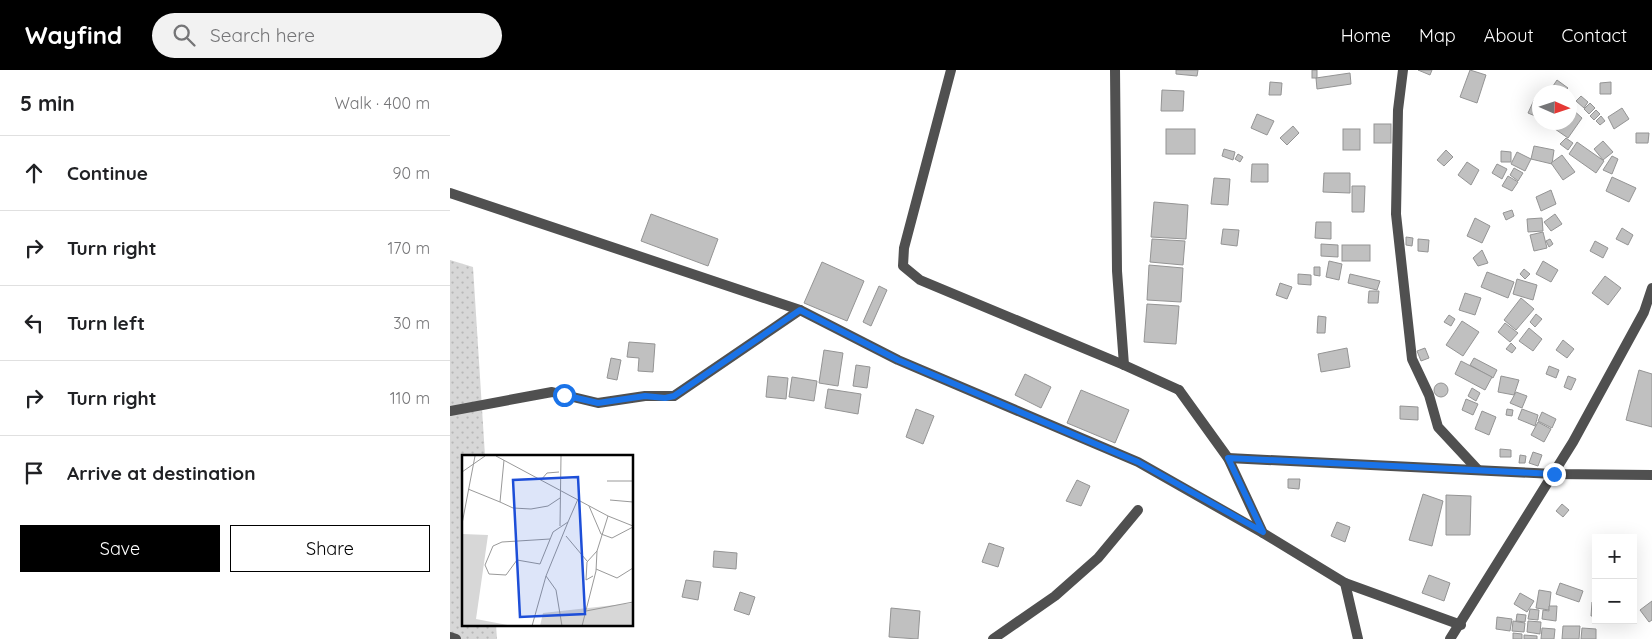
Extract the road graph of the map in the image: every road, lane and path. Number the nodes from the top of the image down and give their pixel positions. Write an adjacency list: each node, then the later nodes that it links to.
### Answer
1 (951, 70): 8 (street)
2 (1115, 70): 8 (street)
3 (1404, 70): 11 (street)
4 (450, 193): 6 (street)
5 (1652, 288): 7 (street)
6 (800, 310): 9 (street); 15 (street)
7 (1648, 316): 12 (street)
8 (1124, 364): 10 (street)
9 (450, 411)
10 (1228, 458): 11 (street); 15 (street)
11 (1478, 470): 12 (street)
12 (1554, 474): 13 (street); 17 (street)
13 (1652, 475)
14 (1138, 510): 20 (street)
15 (1263, 532): 16 (street)
16 (1345, 583): 17 (street); 21 (street)
17 (1461, 625): 22 (street)
18 (450, 637): 19 (street)
19 (456, 639)
20 (993, 639)
21 (1358, 639)
22 (1450, 639)

